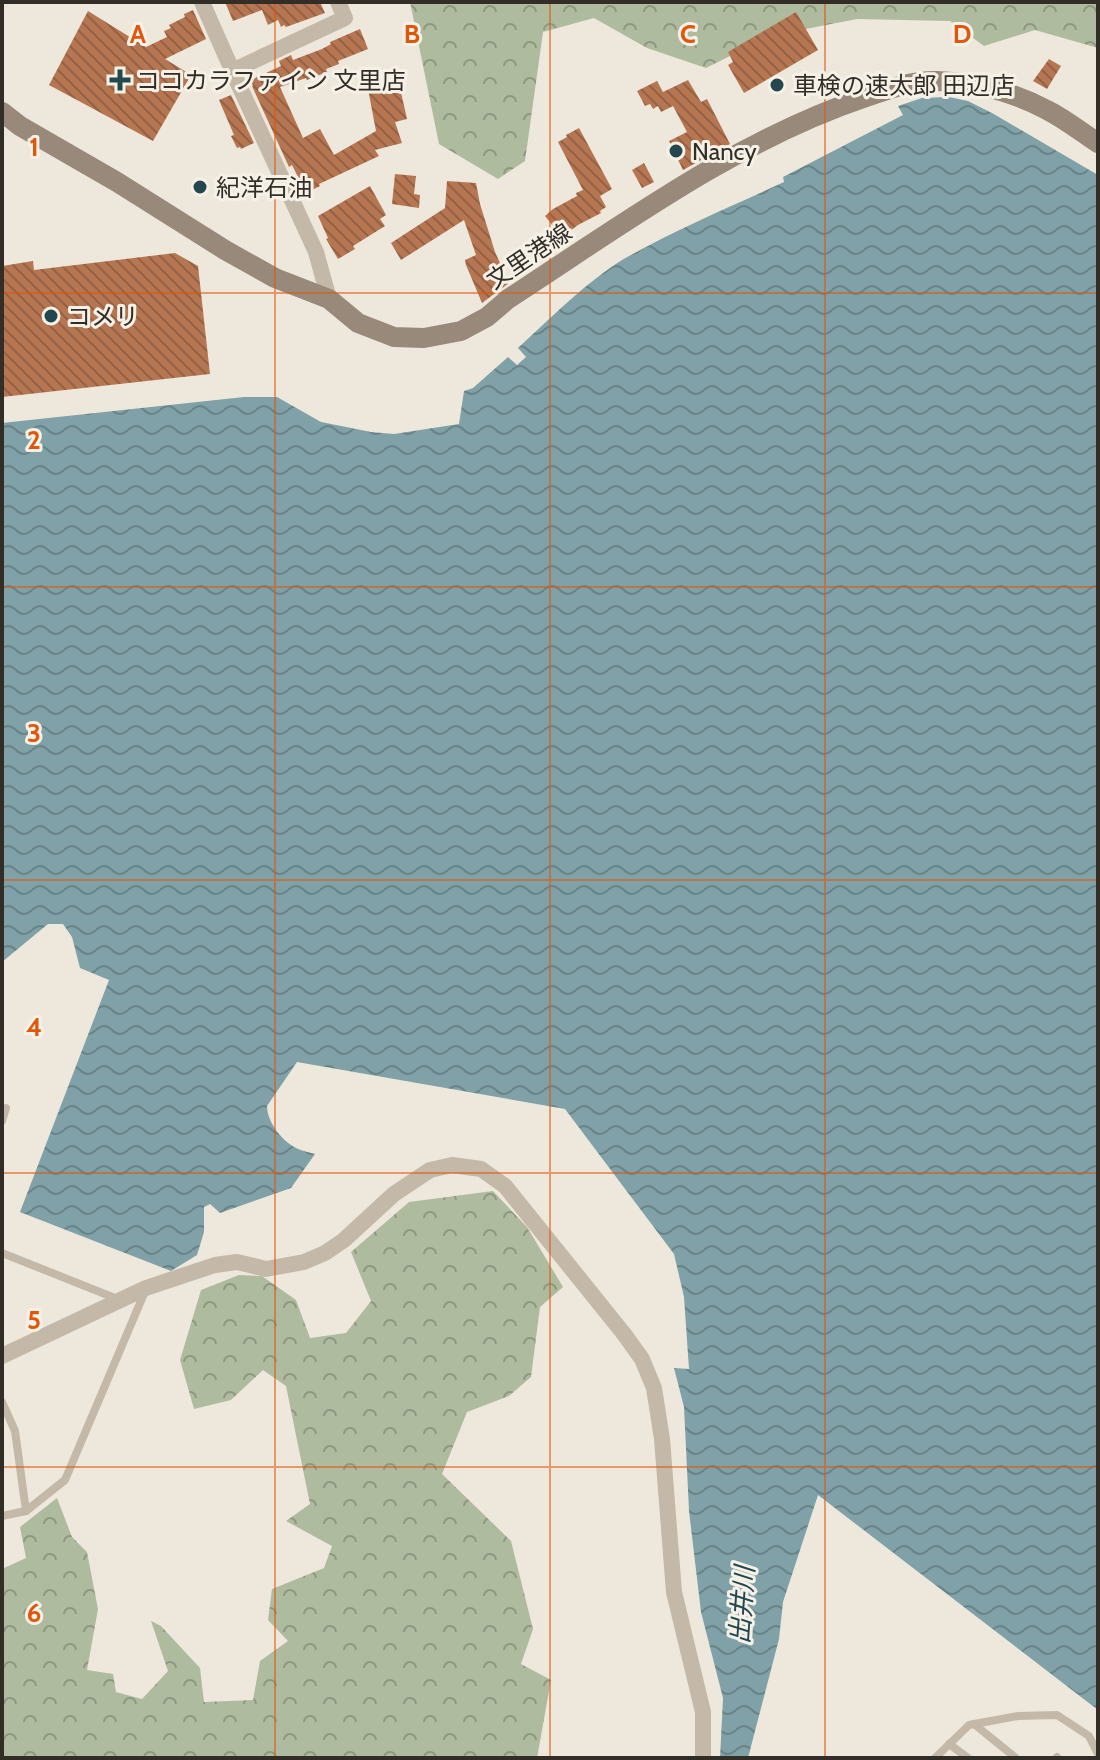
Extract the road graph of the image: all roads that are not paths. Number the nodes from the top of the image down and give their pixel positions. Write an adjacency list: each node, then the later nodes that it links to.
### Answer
1 (202, 2): 3 (street)
2 (338, 2): 3 (street)
3 (232, 71): 6 (street)
4 (2, 112): 6 (main road, 文里港線)
5 (1098, 143): 6 (main road, 文里港線)
6 (329, 299)
7 (6, 1108): 8 (lane)
8 (2, 1121)
9 (2, 1253): 11 (lane)
10 (146, 1288): 11 (street); 14 (lane); 19 (street)
11 (120, 1300): 12 (street)
12 (2, 1356)
13 (2, 1402): 14 (lane)
14 (26, 1511): 15 (lane)
15 (2, 1516)
16 (974, 1724): 17 (lane); 18 (lane); 22 (lane)
17 (949, 1744): 20 (lane); 21 (lane)
18 (1098, 1754)
19 (703, 1758)
20 (935, 1758)
21 (967, 1758)
22 (1016, 1758)

